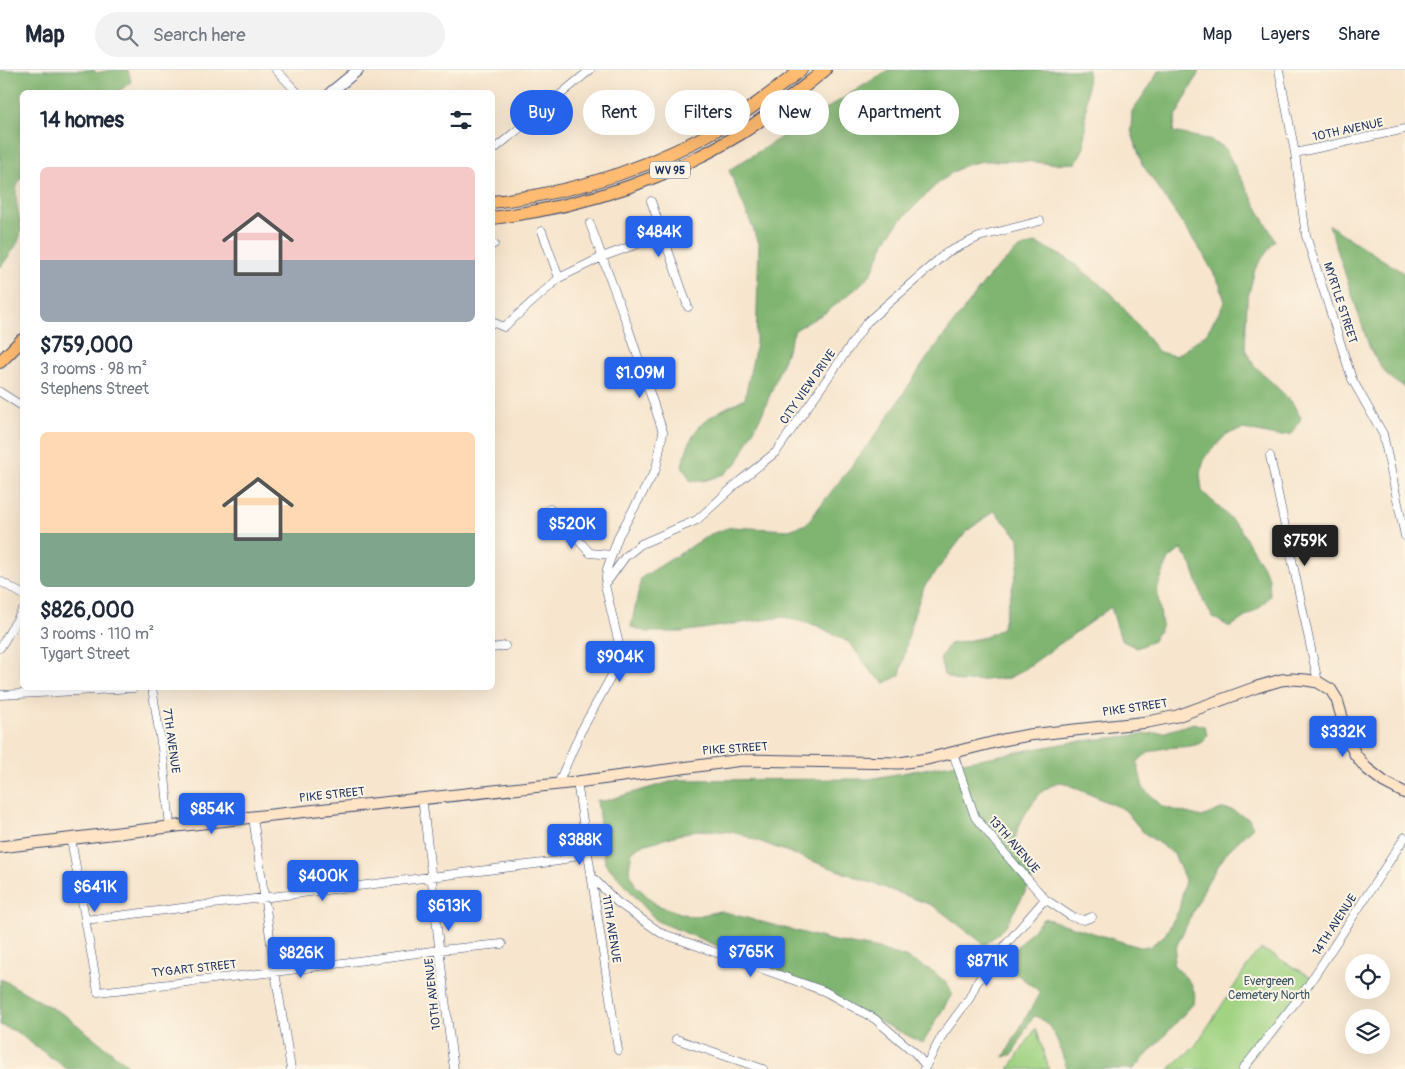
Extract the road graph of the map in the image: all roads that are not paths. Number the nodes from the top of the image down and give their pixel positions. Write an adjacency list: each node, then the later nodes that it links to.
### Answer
1 (276, 70): 7 (street)
2 (358, 70): 8 (street)
3 (590, 70): 10 (street)
4 (801, 70): 12 (main road, WV 95)
5 (825, 70): 14 (main road, WV 95)
6 (1279, 70): 11 (street, MYRTLE STREET)
7 (295, 90)
8 (333, 90)
9 (1405, 129): 11 (street, 10TH AVENUE)
10 (495, 149)
11 (1295, 153): 28 (street, MYRTLE STREET)
12 (495, 201)
13 (651, 202): 18 (street)
14 (495, 218)
15 (1040, 221): 33 (street, CITY VIEW DRIVE)
16 (590, 224): 19 (street)
17 (542, 231): 20 (street)
18 (662, 236): 19 (street); 21 (street)
19 (602, 257): 20 (street); 31 (street)
20 (559, 278): 22 (street)
21 (688, 307)
22 (495, 323)
23 (20, 342): 24 (main road)
24 (0, 362)
25 (0, 392): 26 (street)
26 (20, 405)
27 (1270, 456): 39 (street)
28 (1401, 497): 30 (street, MYRTLE STREET)
29 (550, 509): 31 (street)
30 (1405, 536)
31 (612, 555): 33 (street)
32 (0, 581): 34 (street)
33 (605, 585): 45 (street)
34 (20, 593)
35 (20, 614): 37 (street)
36 (505, 646): 38 (street)
37 (0, 648)
38 (495, 648)
39 (1318, 682): 43 (main road, PIKE STREET); 46 (main road)
40 (100, 690): 42 (street)
41 (152, 690): 49 (street, 7TH AVENUE)
42 (0, 696)
43 (953, 753): 44 (main road, PIKE STREET); 57 (street, 13TH AVENUE)
44 (577, 782): 45 (main road, PIKE STREET); 53 (street, 11TH AVENUE)
45 (558, 784): 47 (main road, PIKE STREET)
46 (1405, 793)
47 (422, 798): 48 (main road, PIKE STREET); 54 (street, 10TH AVENUE)
48 (253, 817): 49 (main road, PIKE STREET); 56 (street)
49 (170, 827): 51 (main road, PIKE STREET)
50 (1405, 837): 71 (street, 14TH AVENUE)
51 (71, 839): 52 (main road, PIKE STREET); 59 (street)
52 (0, 847)
53 (587, 848): 54 (street); 55 (street, 11TH AVENUE)
54 (432, 876): 56 (street); 61 (street, 10TH AVENUE)
55 (592, 877): 64 (street, 11TH AVENUE); 66 (street)
56 (266, 898): 59 (street); 62 (street)
57 (1045, 899): 58 (street, 13TH AVENUE); 66 (street)
58 (1092, 917)
59 (85, 920): 62 (street, TYGART STREET)
60 (502, 944): 61 (street, TYGART STREET)
61 (440, 950): 62 (street, TYGART STREET); 68 (street, 10TH AVENUE)
62 (275, 972): 67 (street)
63 (676, 1039): 65 (street)
64 (618, 1050)
65 (742, 1061): 69 (street); 70 (street)
66 (925, 1068)
67 (291, 1069)
68 (454, 1069)
69 (738, 1069)
70 (763, 1069)
71 (1243, 1069)

